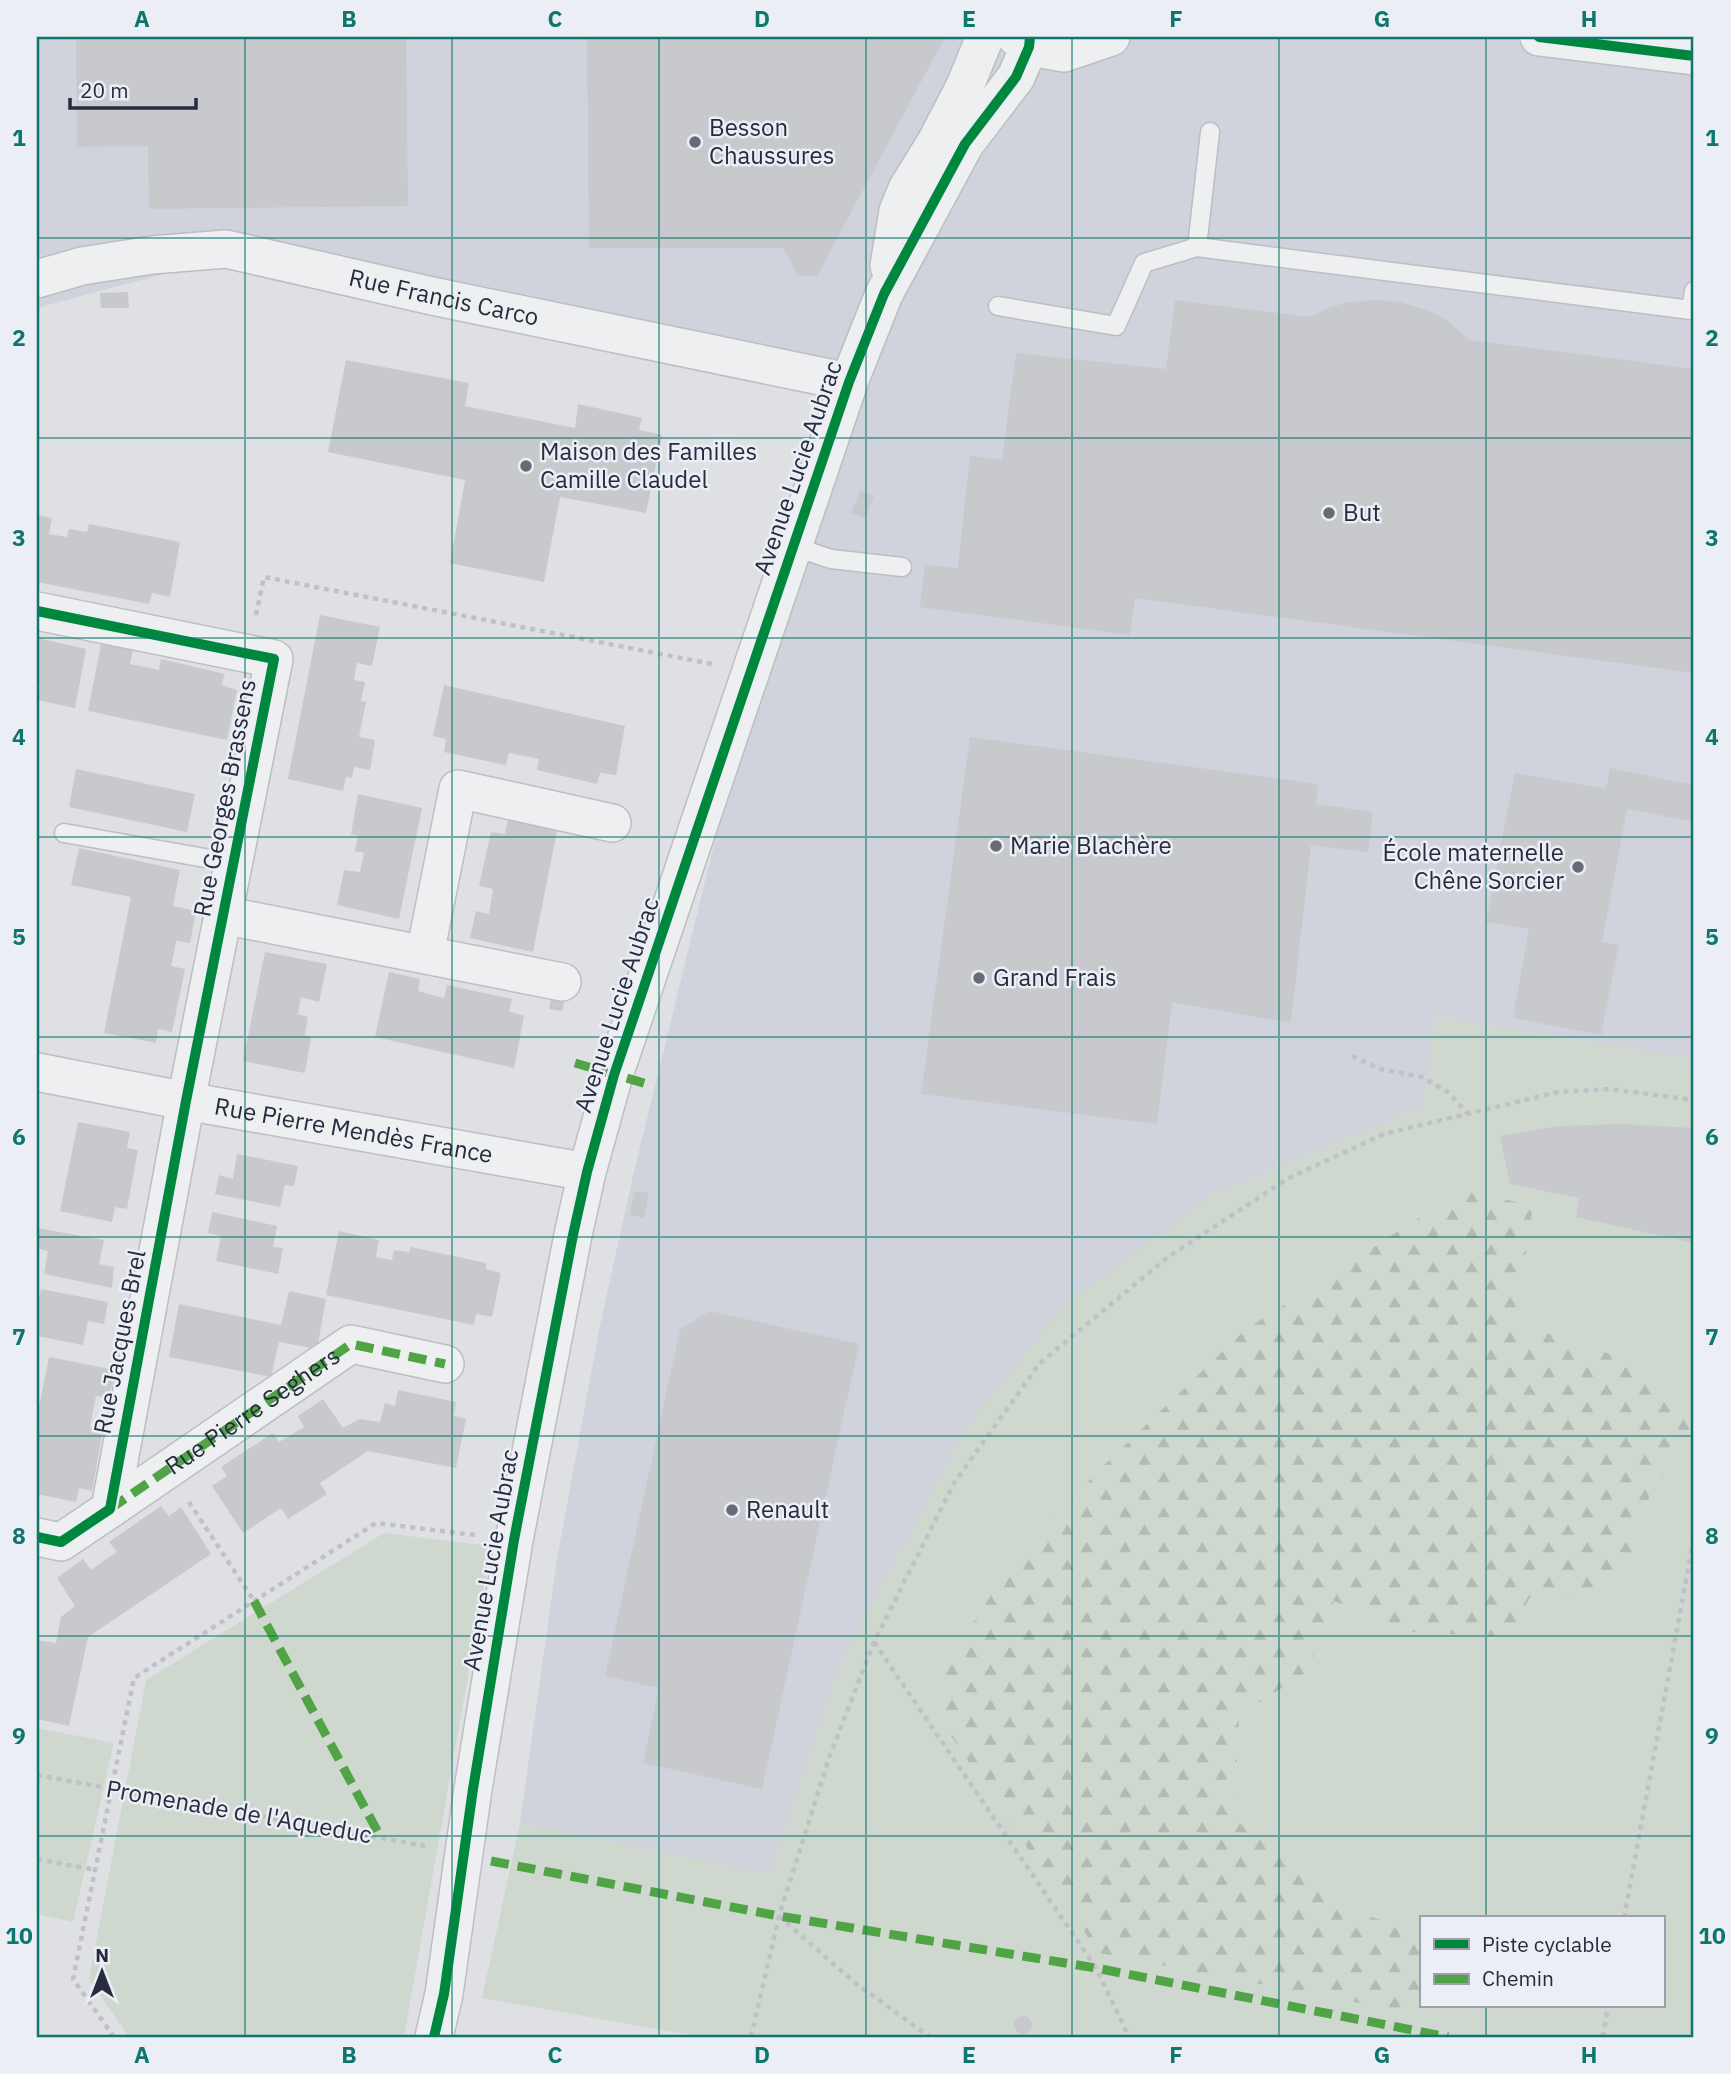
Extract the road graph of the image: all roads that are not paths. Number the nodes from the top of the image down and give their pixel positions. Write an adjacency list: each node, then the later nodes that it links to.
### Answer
1 (985, 37): 10 (street)
2 (1111, 37): 4 (street)
3 (1539, 37): 5 (street)
4 (1025, 40): 10 (street, Avenue Lucie Aubrac)
5 (1694, 56)
6 (1210, 132): 7 (lane)
7 (1197, 247): 11 (lane); 12 (lane)
8 (37, 279): 13 (street, Rue Francis Carco)
9 (1694, 291): 12 (lane)
10 (884, 294): 13 (street, Avenue Lucie Aubrac)
11 (998, 306)
12 (1693, 310)
13 (849, 382): 14 (street, Avenue Lucie Aubrac)
14 (792, 546): 15 (lane); 25 (street, Avenue Lucie Aubrac)
15 (902, 568)
16 (37, 611): 19 (street, Rue Georges Brassens)
17 (612, 823): 21 (street)
18 (64, 833): 19 (lane)
19 (233, 863): 20 (street, Rue Georges Brassens)
20 (223, 915): 21 (street); 24 (street, Rue Georges Brassens)
21 (425, 954): 22 (street)
22 (562, 982)
23 (37, 1072): 24 (street, Rue Pierre Mendès France)
24 (186, 1101): 25 (street, Rue Pierre Mendès France); 27 (street, Rue Jacques Brel)
25 (587, 1172): 29 (street, Avenue Lucie Aubrac)
26 (446, 1364): 27 (street, Rue Pierre Seghers)
27 (110, 1509): 28 (street)
28 (37, 1537)
29 (434, 2037)

